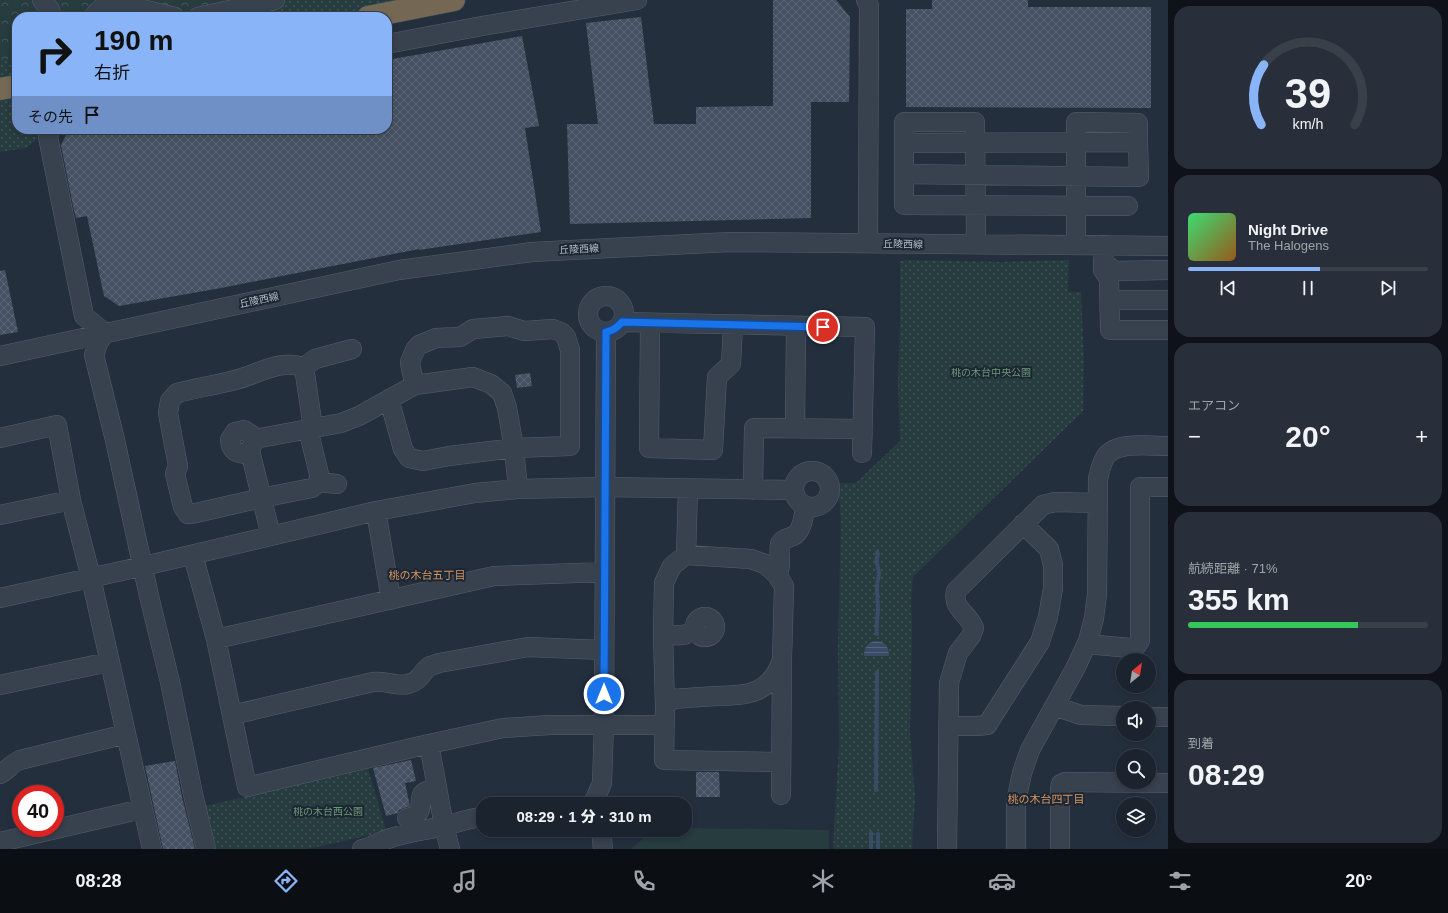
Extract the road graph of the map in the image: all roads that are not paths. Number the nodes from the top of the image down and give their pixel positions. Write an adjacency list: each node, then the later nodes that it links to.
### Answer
1 (42, 0): 7 (street)
2 (275, 0): 10 (street)
3 (438, 0): 11 (highway)
4 (454, 0): 12 (highway)
5 (636, 0): 13 (street)
6 (866, 0): 25 (street)
7 (51, 12)
8 (96, 12): 9 (street)
9 (154, 12)
10 (221, 12)
11 (389, 12)
12 (392, 12)
13 (392, 43)
14 (12, 87): 15 (highway)
15 (0, 89)
16 (49, 134): 37 (street)
17 (976, 142): 18 (street); 19 (street); 20 (street)
18 (1077, 142): 21 (street); 21 (street)
19 (904, 174): 20 (street); 22 (street)
20 (976, 175): 21 (street); 22 (street)
21 (1077, 176): 23 (street)
22 (976, 205): 23 (street); 26 (street)
23 (1077, 206): 24 (street); 27 (street)
24 (1128, 206)
25 (868, 243): 26 (street, 丘陵西線); 37 (street, 丘陵西線)
26 (976, 244): 27 (street, 丘陵西線)
27 (1076, 245): 29 (street, 丘陵西線)
28 (1168, 246): 29 (street, 丘陵西線)
29 (1103, 253): 30 (street); 31 (street)
30 (1168, 270)
31 (1110, 300): 32 (street); 36 (street)
32 (1168, 300)
33 (650, 323): 34 (street); 34 (street); 51 (street)
34 (733, 325): 35 (street)
35 (796, 326): 43 (street); 45 (street)
36 (1168, 330)
37 (105, 333): 39 (street, 丘陵西線); 66 (street)
38 (352, 349): 40 (street)
39 (0, 356)
40 (304, 367): 44 (street); 56 (street)
41 (415, 385): 42 (street); 48 (street); 48 (street)
42 (389, 399): 44 (street); 48 (street)
43 (795, 428): 45 (street); 54 (street)
44 (311, 429): 56 (street); 56 (street)
45 (862, 429): 49 (street)
46 (0, 438): 57 (street)
47 (1168, 446): 58 (street)
48 (514, 448): 52 (street)
49 (862, 453)
50 (1168, 487): 75 (street)
51 (604, 488): 52 (street); 53 (street); 67 (street)
52 (518, 489): 60 (street)
53 (688, 489): 54 (street); 65 (street)
54 (753, 490): 55 (street)
55 (793, 490): 59 (street); 59 (street)
56 (260, 498): 63 (street)
57 (72, 500): 61 (street); 69 (street)
58 (1098, 503): 62 (street); 75 (street)
59 (806, 506): 68 (street)
60 (376, 511): 63 (street); 71 (street)
61 (0, 516)
62 (1023, 524): 88 (street); 88 (street)
63 (271, 536): 64 (street)
64 (193, 555): 66 (street); 74 (street)
65 (686, 555): 68 (street); 73 (street)
66 (144, 566): 69 (street); 104 (street)
67 (604, 572): 71 (street); 76 (street)
68 (777, 575): 77 (street)
69 (91, 578): 70 (street); 78 (street)
70 (0, 598)
71 (391, 600): 74 (street)
72 (694, 629): 73 (street)
73 (663, 634): 80 (street)
74 (216, 639): 82 (street)
75 (1088, 640): 81 (street)
76 (604, 650): 82 (street); 86 (street)
77 (782, 660): 80 (street); 91 (street)
78 (109, 662): 79 (street); 89 (street)
79 (0, 685)
80 (665, 706): 87 (street)
81 (1054, 706): 83 (street); 109 (street)
82 (232, 715): 90 (street)
83 (1116, 716)
84 (1156, 717): 85 (street)
85 (1168, 717)
86 (604, 724): 87 (street); 90 (street); 96 (street)
87 (664, 725): 91 (street)
88 (949, 726): 108 (street)
89 (126, 734): 92 (street); 97 (street)
90 (429, 744): 94 (street)
91 (781, 762): 95 (street)
92 (0, 774)
93 (1168, 783): 110 (street)
94 (437, 789): 98 (street); 100 (street)
95 (780, 795)
96 (596, 797)
97 (142, 809): 102 (street); 103 (street)
98 (407, 818)
99 (476, 818): 100 (street)
100 (444, 826): 105 (street); 106 (street)
101 (602, 837): 107 (street)
102 (0, 842)
103 (152, 849)
104 (206, 849)
105 (362, 849)
106 (450, 849)
107 (603, 849)
108 (947, 849)
109 (1016, 849)
110 (1060, 849)

